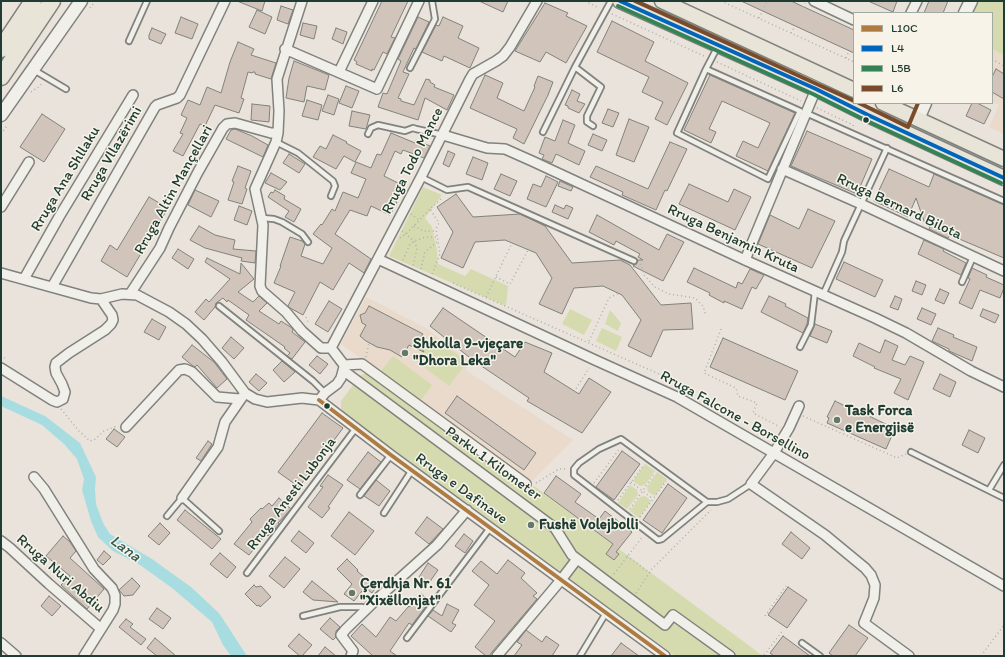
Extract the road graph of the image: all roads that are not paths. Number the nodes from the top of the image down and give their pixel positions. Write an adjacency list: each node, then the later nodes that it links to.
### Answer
1 (29, 1): 22 (highway)
2 (33, 1): 22 (highway)
3 (52, 1): 30 (highway)
4 (81, 1): 28 (main road)
5 (147, 1): 21 (lane)
6 (225, 1): 66 (street, Rruga Vllazërimi)
7 (302, 1): 24 (street)
8 (373, 1): 29 (street)
9 (420, 1): 29 (street)
10 (432, 1): 26 (lane)
11 (537, 1): 43 (street, Rruga Todo Mance)
12 (611, 1): 25 (lane)
13 (620, 1): 23 (main road)
14 (662, 1): 33 (main road)
15 (814, 1): 20 (street)
16 (917, 1): 18 (street)
17 (971, 1): 19 (main road)
18 (912, 12)
19 (966, 12)
20 (853, 20)
21 (129, 41)
22 (4, 44)
23 (718, 46): 27 (lane); 32 (main road)
24 (285, 49): 29 (street); 45 (street)
25 (575, 67): 40 (lane); 41 (lane)
26 (410, 68)
27 (706, 69): 27 (lane)
28 (32, 70): 31 (lane); 38 (main road)
29 (339, 72)
30 (1, 77)
31 (66, 89)
32 (816, 90): 37 (street); 44 (main road)
33 (853, 90)
34 (133, 95): 64 (street, Rruga Ana Shllaku)
35 (885, 104): 39 (main road)
36 (925, 104): 39 (main road)
37 (808, 109): 46 (lane); 49 (street)
38 (1, 115)
39 (918, 119): 44 (main road); 47 (main road)
40 (593, 126)
41 (543, 132)
42 (368, 134): 43 (lane)
43 (443, 135): 50 (street, Rruga Todo Mance); 60 (street, Rruga Benjamin Kruta)
44 (911, 135): 51 (main road)
45 (277, 137): 52 (lane); 56 (street); 68 (street, Rruga Altin Mançellari)
46 (887, 148): 53 (lane); 54 (lane)
47 (1004, 159)
48 (29, 162): 55 (street)
49 (782, 169): 54 (street, Rruga Bernard Bilota); 60 (street)
50 (421, 177): 59 (street, Rruga Todo Mance); 61 (lane)
51 (1004, 178)
52 (331, 196)
53 (1004, 201)
54 (861, 204): 58 (street, Rruga Bernard Bilota); 67 (lane)
55 (1, 207)
56 (262, 218): 57 (lane); 72 (street)
57 (308, 242)
58 (973, 257): 62 (street, Rruga Bernard Bilota); 65 (lane)
59 (378, 259): 72 (street, Rruga Todo Mance); 82 (street, Rruga Falcone - Borsellino)
60 (745, 260): 67 (street, Rruga Benjamin Kruta)
61 (634, 261)
62 (1004, 271)
63 (1, 273): 64 (street)
64 (24, 279): 66 (street)
65 (962, 282)
66 (52, 287): 69 (street)
67 (819, 293): 71 (lane); 75 (street, Rruga Benjamin Kruta)
68 (130, 294): 69 (street); 76 (street)
69 (101, 299): 73 (street)
70 (219, 306): 77 (lane)
71 (800, 347)
72 (332, 348): 74 (street, Parku 1 Kilometer)
73 (1, 368)
74 (344, 368): 77 (street); 87 (street); 100 (street, Parku 1 Kilometer)
75 (1004, 387)
76 (243, 396): 77 (street); 79 (street); 91 (street)
77 (322, 396): 80 (street, Rruga e Dafinave)
78 (797, 410): 82 (street)
79 (126, 426)
80 (356, 428): 83 (street, Rruga e Dafinave); 101 (lane, Rruga Anesti Lubonja)
81 (911, 452): 89 (lane)
82 (774, 453): 88 (street); 103 (street, Rruga Falcone - Borsellino)
83 (391, 455): 85 (street, Rruga e Dafinave); 90 (lane)
84 (1004, 465): 89 (lane)
85 (412, 470): 94 (street, Rruga e Dafinave); 95 (lane)
86 (34, 477): 107 (street)
87 (526, 484)
88 (751, 484): 93 (lane); 119 (street)
89 (989, 490): 92 (lane)
90 (360, 495)
91 (182, 498): 96 (lane); 98 (lane)
92 (1004, 498)
93 (707, 502): 93 (lane)
94 (467, 510): 97 (street, Rruga e Dafinave); 104 (street)
95 (384, 513)
96 (167, 516)
97 (491, 528): 102 (street, Rruga e Dafinave); 108 (lane)
98 (219, 532)
99 (1, 541): 107 (street, Rruga Nuri Abdiu)
100 (577, 559): 102 (street); 117 (street, Parku 1 Kilometer)
101 (247, 573)
102 (561, 580): 105 (street, Rruga e Dafinave); 114 (street)
103 (1004, 586)
104 (366, 609): 106 (lane); 113 (street)
105 (606, 613): 115 (lane); 116 (street, Rruga e Dafinave)
106 (303, 616)
107 (100, 628): 112 (street)
108 (407, 638)
109 (1, 643): 111 (street)
110 (802, 643): 118 (lane)
111 (16, 656)
112 (84, 656)
113 (351, 656)
114 (496, 656)
115 (580, 656)
116 (665, 656)
117 (730, 656)
118 (820, 656)
119 (909, 656)

